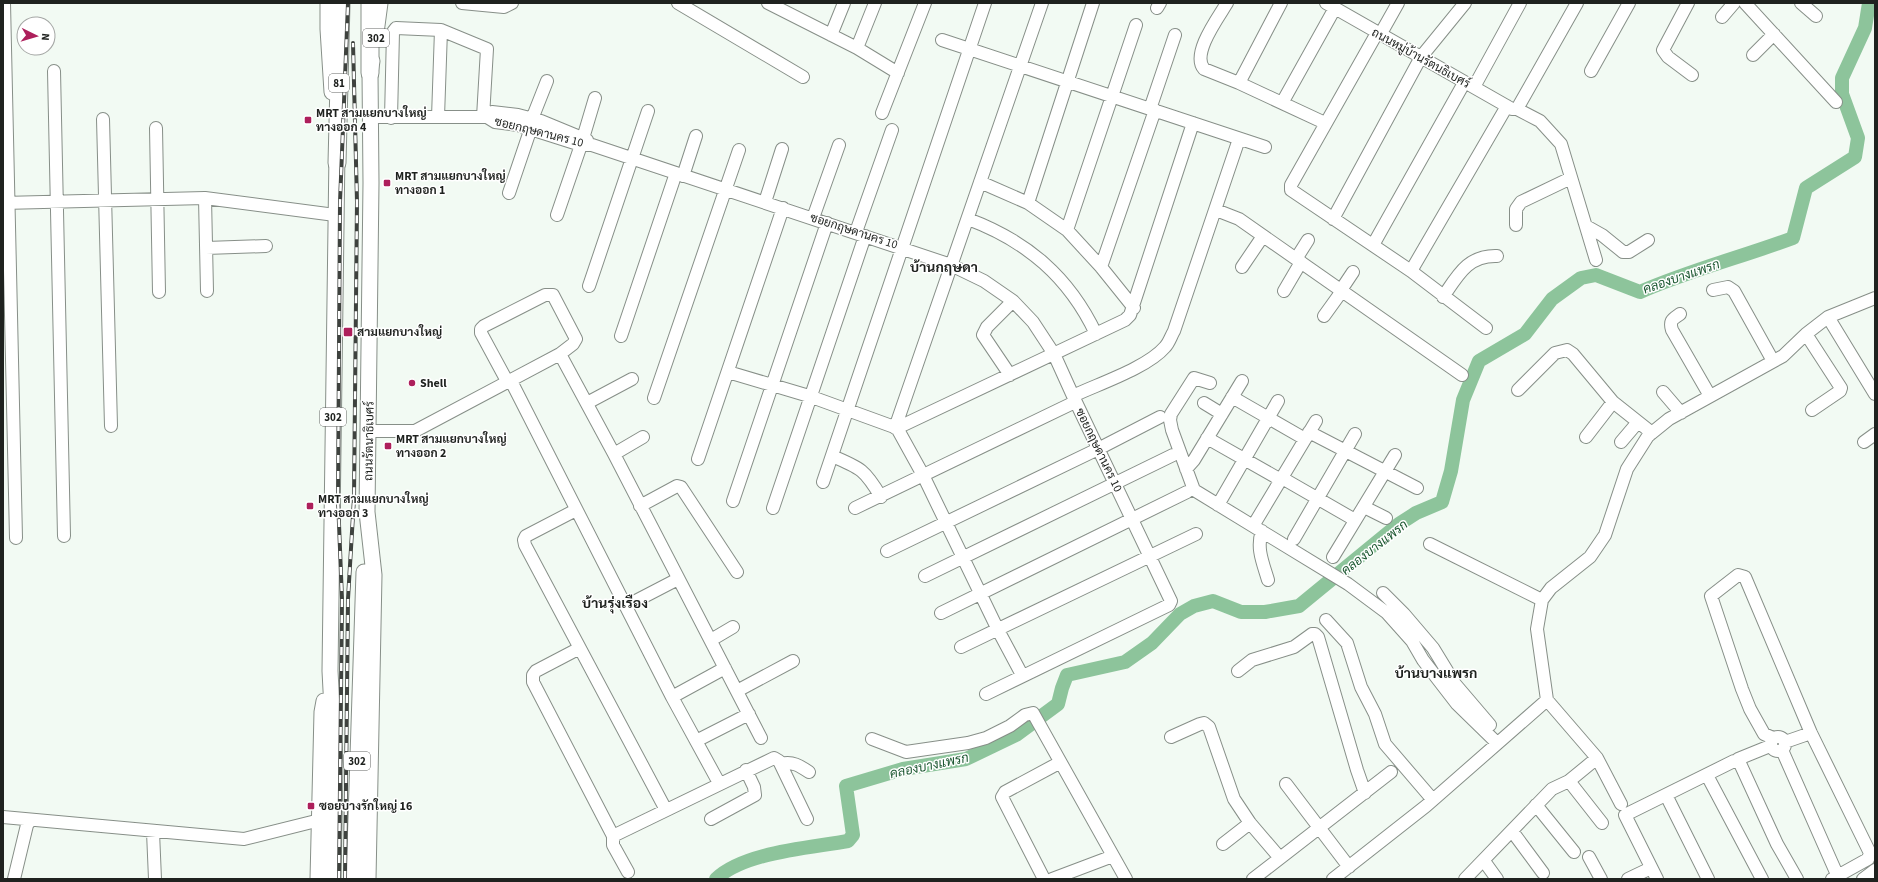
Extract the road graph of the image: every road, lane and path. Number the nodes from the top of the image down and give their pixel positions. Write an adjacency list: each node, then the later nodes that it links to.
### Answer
1 (4, 3): 34 (street)
2 (324, 3): 32 (main road, 302)
3 (328, 3): 32 (main road)
4 (341, 3): 81 (highway, 81)
5 (370, 3): 47 (highway)
6 (380, 3): 47 (main road, ถนนรัตนาธิเบศร์ / 302)
7 (462, 3): 8 (street)
8 (512, 3)
9 (678, 3): 50 (street)
10 (769, 3): 37 (street)
11 (844, 3): 37 (street)
12 (875, 3): 40 (street)
13 (925, 3): 48 (street)
14 (985, 3): 41 (street)
15 (1042, 3): 44 (street)
16 (1093, 3): 52 (street)
17 (1227, 3): 53 (street)
18 (1281, 3): 53 (street)
19 (1398, 3): 35 (street)
20 (1465, 3): 43 (street)
21 (1520, 3): 54 (street)
22 (1577, 3): 59 (street)
23 (1629, 3): 46 (street)
24 (1688, 3): 49 (street)
25 (1734, 3): 30 (street)
26 (1745, 3): 36 (street)
27 (1801, 3): 29 (street)
28 (1332, 5): 35 (street, ถนนหมู่บ้านรัตนธิเบศร์); 58 (street)
29 (1816, 16)
30 (1722, 17)
31 (1136, 25): 55 (street)
32 (328, 29): 81 (main road, 302)
33 (441, 30): 64 (street); 65 (street); 66 (street)
34 (4, 32): 92 (street)
35 (1379, 34): 43 (street, ถนนหมู่บ้านรัตนธิเบศร์); 69 (street)
36 (1774, 34): 42 (street); 57 (street)
37 (831, 35): 40 (street)
38 (1174, 35): 60 (street)
39 (942, 40): 41 (street)
40 (858, 48): 48 (street)
41 (969, 49): 44 (street); 111 (street)
42 (1753, 55)
43 (1421, 57): 54 (street, ถนนหมู่บ้านรัตนธิเบศร์); 99 (street)
44 (1019, 67): 52 (street); 84 (street)
45 (54, 71): 90 (street)
46 (1591, 72)
47 (370, 73): 63 (main road, ถนนรัตนาธิเบศร์ / 302)
48 (898, 73): 62 (street)
49 (1692, 75)
50 (803, 76)
51 (547, 81): 70 (street)
52 (1067, 81): 55 (street); 93 (street)
53 (1238, 83): 58 (street)
54 (1469, 85): 59 (street, ถนนหมู่บ้านรัตนธิเบศร์); 109 (street)
55 (1112, 96): 60 (street); 104 (street)
56 (595, 98): 75 (street)
57 (1836, 102)
58 (1282, 103): 69 (street)
59 (1512, 107): 83 (street, ถนนหมู่บ้านรัตนธิเบศร์); 119 (street)
60 (1152, 109): 68 (street); 118 (street)
61 (648, 111): 80 (street)
62 (882, 113)
63 (370, 117): 66 (street, ซอยกฤษดานคร 10); 171 (main road, ถนนรัตนาธิเบศร์ / 302)
64 (438, 117): 65 (street, ซอยกฤษดานคร 10); 66 (street, ซอยกฤษดานคร 10)
65 (485, 117): 70 (street, ซอยกฤษดานคร 10)
66 (391, 118)
67 (103, 119): 89 (street)
68 (1193, 123): 74 (street); 130 (street)
69 (1325, 123): 99 (street)
70 (532, 124): 75 (street, ซอยกฤษดานคร 10); 86 (street)
71 (156, 128): 88 (street)
72 (892, 130): 105 (street)
73 (696, 136): 82 (street)
74 (1240, 139): 77 (street); 95 (street)
75 (586, 142): 80 (street, ซอยกฤษดานคร 10); 97 (street)
76 (838, 145): 98 (street)
77 (1265, 147)
78 (782, 149): 91 (street)
79 (739, 150): 85 (street)
80 (633, 158): 82 (street, ซอยกฤษดานคร 10); 121 (street)
81 (337, 162): 96 (main road, 302)
82 (680, 174): 85 (street, ซอยกฤษดานคร 10); 137 (street)
83 (1571, 178): 102 (street); 103 (street, ถนนหมู่บ้านรัตนธิเบศร์)
84 (980, 182): 93 (street); 100 (street)
85 (727, 189): 91 (street, ซอยกฤษดานคร 10); 155 (street)
86 (509, 193)
87 (205, 198): 88 (street); 96 (street); 112 (street)
88 (158, 199): 89 (street); 126 (street)
89 (104, 201): 90 (street); 169 (street)
90 (57, 202): 92 (street); 213 (street)
91 (765, 202): 94 (street, ซอยกฤษดานคร 10)
92 (6, 203): 214 (street)
93 (1028, 203): 104 (street)
94 (783, 208): 98 (street, ซอยกฤษดานคร 10); 141 (street)
95 (1216, 210): 106 (street); 156 (street)
96 (335, 215): 239 (main road, 302)
97 (556, 215)
98 (814, 218): 101 (street, ซอยกฤษดานคร 10)
99 (1333, 219): 109 (street)
100 (968, 220): 116 (street); 135 (street)
101 (826, 223): 105 (street, ซอยกฤษดานคร 10); 148 (street)
102 (1516, 225)
103 (1586, 226): 108 (street); 115 (street, ถนนหมู่บ้านรัตนธิเบศร์)
104 (1067, 230): 118 (street)
105 (861, 234): 111 (street, ซอยกฤษดานคร 10); 152 (street)
106 (1263, 236): 114 (street); 117 (street)
107 (1308, 240): 114 (street)
108 (1648, 240)
109 (1373, 245): 119 (street)
110 (266, 246): 112 (street)
111 (902, 247): 116 (street, ซอยกฤษดานคร 10); 161 (street)
112 (206, 248): 123 (street)
113 (1497, 256): 127 (street)
114 (1299, 260): 124 (street); 125 (street)
115 (1596, 260)
116 (951, 265): 129 (street, ซอยกฤษดานคร 10); 170 (street)
117 (1242, 267)
118 (1101, 268): 130 (street)
119 (1411, 271): 127 (street)
120 (1354, 272): 125 (street)
121 (589, 286)
122 (1713, 290): 140 (street)
123 (207, 291)
124 (1284, 291)
125 (1341, 291): 132 (street); 143 (street)
126 (160, 292)
127 (1444, 297): 134 (street)
128 (1875, 298): 133 (street)
129 (1013, 301): 139 (street, ซอยกฤษดานคร 10); 142 (street)
130 (1134, 308): 135 (street)
131 (1680, 314): 153 (street)
132 (1324, 316)
133 (1828, 317): 136 (street); 151 (street)
134 (1486, 328)
135 (1096, 334): 139 (street)
136 (1806, 334): 140 (street); 162 (street)
137 (621, 336)
138 (560, 354): 146 (street); 146 (street); 159 (street)
139 (1054, 354): 142 (street); 156 (street, ซอยกฤษดานคร 10)
140 (1774, 362): 153 (street)
141 (728, 372): 148 (street); 187 (street)
142 (1010, 375): 170 (street)
143 (1462, 375)
144 (632, 379): 159 (street)
145 (1242, 381): 154 (street)
146 (509, 382): 171 (street); 205 (street)
147 (1210, 383): 189 (street)
148 (772, 385): 152 (street); 199 (street)
149 (1518, 390): 158 (street)
150 (1663, 392): 163 (street)
151 (1875, 394)
152 (810, 396): 161 (street); 203 (street)
153 (1710, 396): 163 (street)
154 (1232, 397): 164 (street); 166 (street)
155 (654, 398)
156 (1074, 399): 181 (street, ซอยกฤษดานคร 10); 191 (street)
157 (1278, 401): 166 (street)
158 (1613, 402): 168 (street); 177 (street)
159 (587, 403): 183 (street)
160 (1204, 403): 164 (street)
161 (847, 409): 170 (street); 186 (street)
162 (1812, 410)
163 (1681, 413): 172 (street)
164 (1222, 414): 178 (street)
165 (1160, 417): 181 (street)
166 (1268, 419): 176 (street); 188 (street)
167 (1316, 421): 176 (street)
168 (1638, 422): 172 (street); 179 (street)
169 (111, 426)
170 (896, 428): 191 (street)
171 (369, 431): 206 (main road, ถนนรัตนาธิเบศร์ / 302)
172 (1652, 433): 227 (street)
173 (1355, 434): 182 (street)
174 (1875, 434): 180 (street)
175 (644, 436): 183 (street)
176 (1307, 436): 182 (street); 192 (street)
177 (1586, 437)
178 (1207, 438): 188 (street); 189 (street)
179 (1621, 442)
180 (1864, 442)
181 (1098, 449): 194 (street, ซอยกฤษดานคร 10); 210 (street)
182 (1346, 452): 190 (street); 198 (street)
183 (614, 454): 201 (street)
184 (1173, 455): 194 (street)
185 (1395, 455): 190 (street)
186 (832, 456): 193 (street); 197 (street)
187 (698, 459)
188 (1244, 459): 192 (street); 200 (street)
189 (1186, 469): 200 (street)
190 (1384, 473): 195 (street); 202 (street)
191 (923, 476): 197 (street); 210 (street)
192 (1281, 479): 198 (street); 211 (street)
193 (824, 482)
194 (1115, 484): 208 (street, ซอยกฤษดานคร 10); 220 (street)
195 (1417, 488)
196 (1187, 492): 208 (street)
197 (881, 497): 204 (street)
198 (1318, 499): 209 (street); 215 (street)
199 (733, 501)
200 (1218, 505): 211 (street)
201 (640, 506): 221 (street); 223 (street)
202 (1364, 507): 207 (street); 209 (street)
203 (773, 508)
204 (855, 508)
205 (576, 510): 228 (street); 235 (street)
206 (367, 512): 298 (main road, 302); 299 (main road, ถนนรัตนาธิเบศร์ / 302)
207 (1386, 518)
208 (1132, 519): 218 (street, ซอยกฤษดานคร 10); 225 (street)
209 (1355, 520): 219 (street)
210 (946, 522): 217 (street); 220 (street)
211 (1258, 529): 224 (street); 250 (street)
212 (1196, 534): 218 (street)
213 (64, 536)
214 (16, 538)
215 (1294, 539)
216 (1430, 544): 227 (street)
217 (887, 551)
218 (1150, 555): 232 (street); 240 (street, ซอยกฤษดานคร 10)
219 (1333, 557)
220 (963, 558): 222 (street); 225 (street)
221 (737, 572)
222 (925, 576)
223 (678, 579): 228 (street); 233 (street)
224 (1268, 580)
225 (980, 593): 229 (street); 232 (street)
226 (1383, 593): 250 (street)
227 (1542, 600): 244 (street)
228 (626, 606): 243 (street)
229 (941, 613)
230 (1326, 620): 266 (street)
231 (733, 627): 233 (street)
232 (998, 630): 234 (street); 240 (street)
233 (711, 640): 237 (street)
234 (961, 647)
235 (578, 649): 270 (street); 281 (street)
236 (793, 661): 241 (street)
237 (725, 668): 241 (street); 243 (street)
238 (1238, 670): 265 (street)
239 (330, 671): 274 (main road, 302); 297 (main road, 302)
240 (1022, 675): 242 (street)
241 (737, 691): 245 (street)
242 (986, 694)
243 (672, 697): 251 (street)
244 (1547, 700): 250 (street); 254 (street)
245 (749, 714): 248 (street); 251 (street)
246 (1811, 733): 252 (street); 253 (street); 293 (street)
247 (1171, 737): 276 (street)
248 (761, 738)
249 (872, 739): 256 (street)
250 (1499, 741): 266 (street)
251 (696, 742): 263 (street)
252 (1772, 742): 253 (street); 312 (street)
253 (1784, 746): 293 (street)
254 (1597, 758): 262 (street); 268 (street)
255 (1734, 761): 289 (street)
256 (1059, 763): 284 (street); 300 (street)
257 (781, 764): 258 (street); 259 (street); 273 (street)
258 (746, 770): 263 (street); 272 (street)
259 (810, 772)
260 (1391, 772): 265 (street)
261 (1709, 779): 311 (street)
262 (1569, 781): 269 (street); 277 (street)
263 (719, 784): 270 (street)
264 (1286, 784): 278 (street)
265 (1365, 793): 278 (street)
266 (1433, 800): 288 (street)
267 (1669, 801): 310 (street)
268 (1621, 804)
269 (1536, 805): 279 (street); 283 (street)
270 (666, 810): 281 (street)
271 (3, 817): 275 (street)
272 (711, 819)
273 (807, 819)
274 (320, 820): 280 (street); 296 (main road, 302)
275 (30, 821): 280 (street); 294 (street)
276 (1250, 823): 282 (street); 286 (street)
277 (1602, 823)
278 (1319, 828): 286 (street); 288 (street)
279 (1512, 831): 287 (street); 292 (street)
280 (153, 832): 295 (street)
281 (613, 836): 291 (street)
282 (1223, 844)
283 (1574, 852)
284 (1113, 856): 301 (street); 302 (street)
285 (1589, 857): 307 (street)
286 (1280, 858): 303 (street)
287 (1484, 861): 305 (street); 306 (street)
288 (1349, 867): 304 (street)
289 (1651, 868): 308 (street); 309 (street)
290 (1875, 870): 313 (street)
291 (628, 872)
292 (1543, 874)
293 (1836, 878)
294 (14, 879)
295 (155, 879)
296 (318, 879)
297 (333, 879)
298 (354, 879)
299 (368, 879)
300 (1044, 879)
301 (1052, 879)
302 (1126, 879)
303 (1253, 879)
304 (1333, 879)
305 (1465, 879)
306 (1498, 879)
307 (1601, 879)
308 (1628, 879)
309 (1657, 879)
310 (1708, 879)
311 (1762, 879)
312 (1797, 879)
313 (1863, 879)

